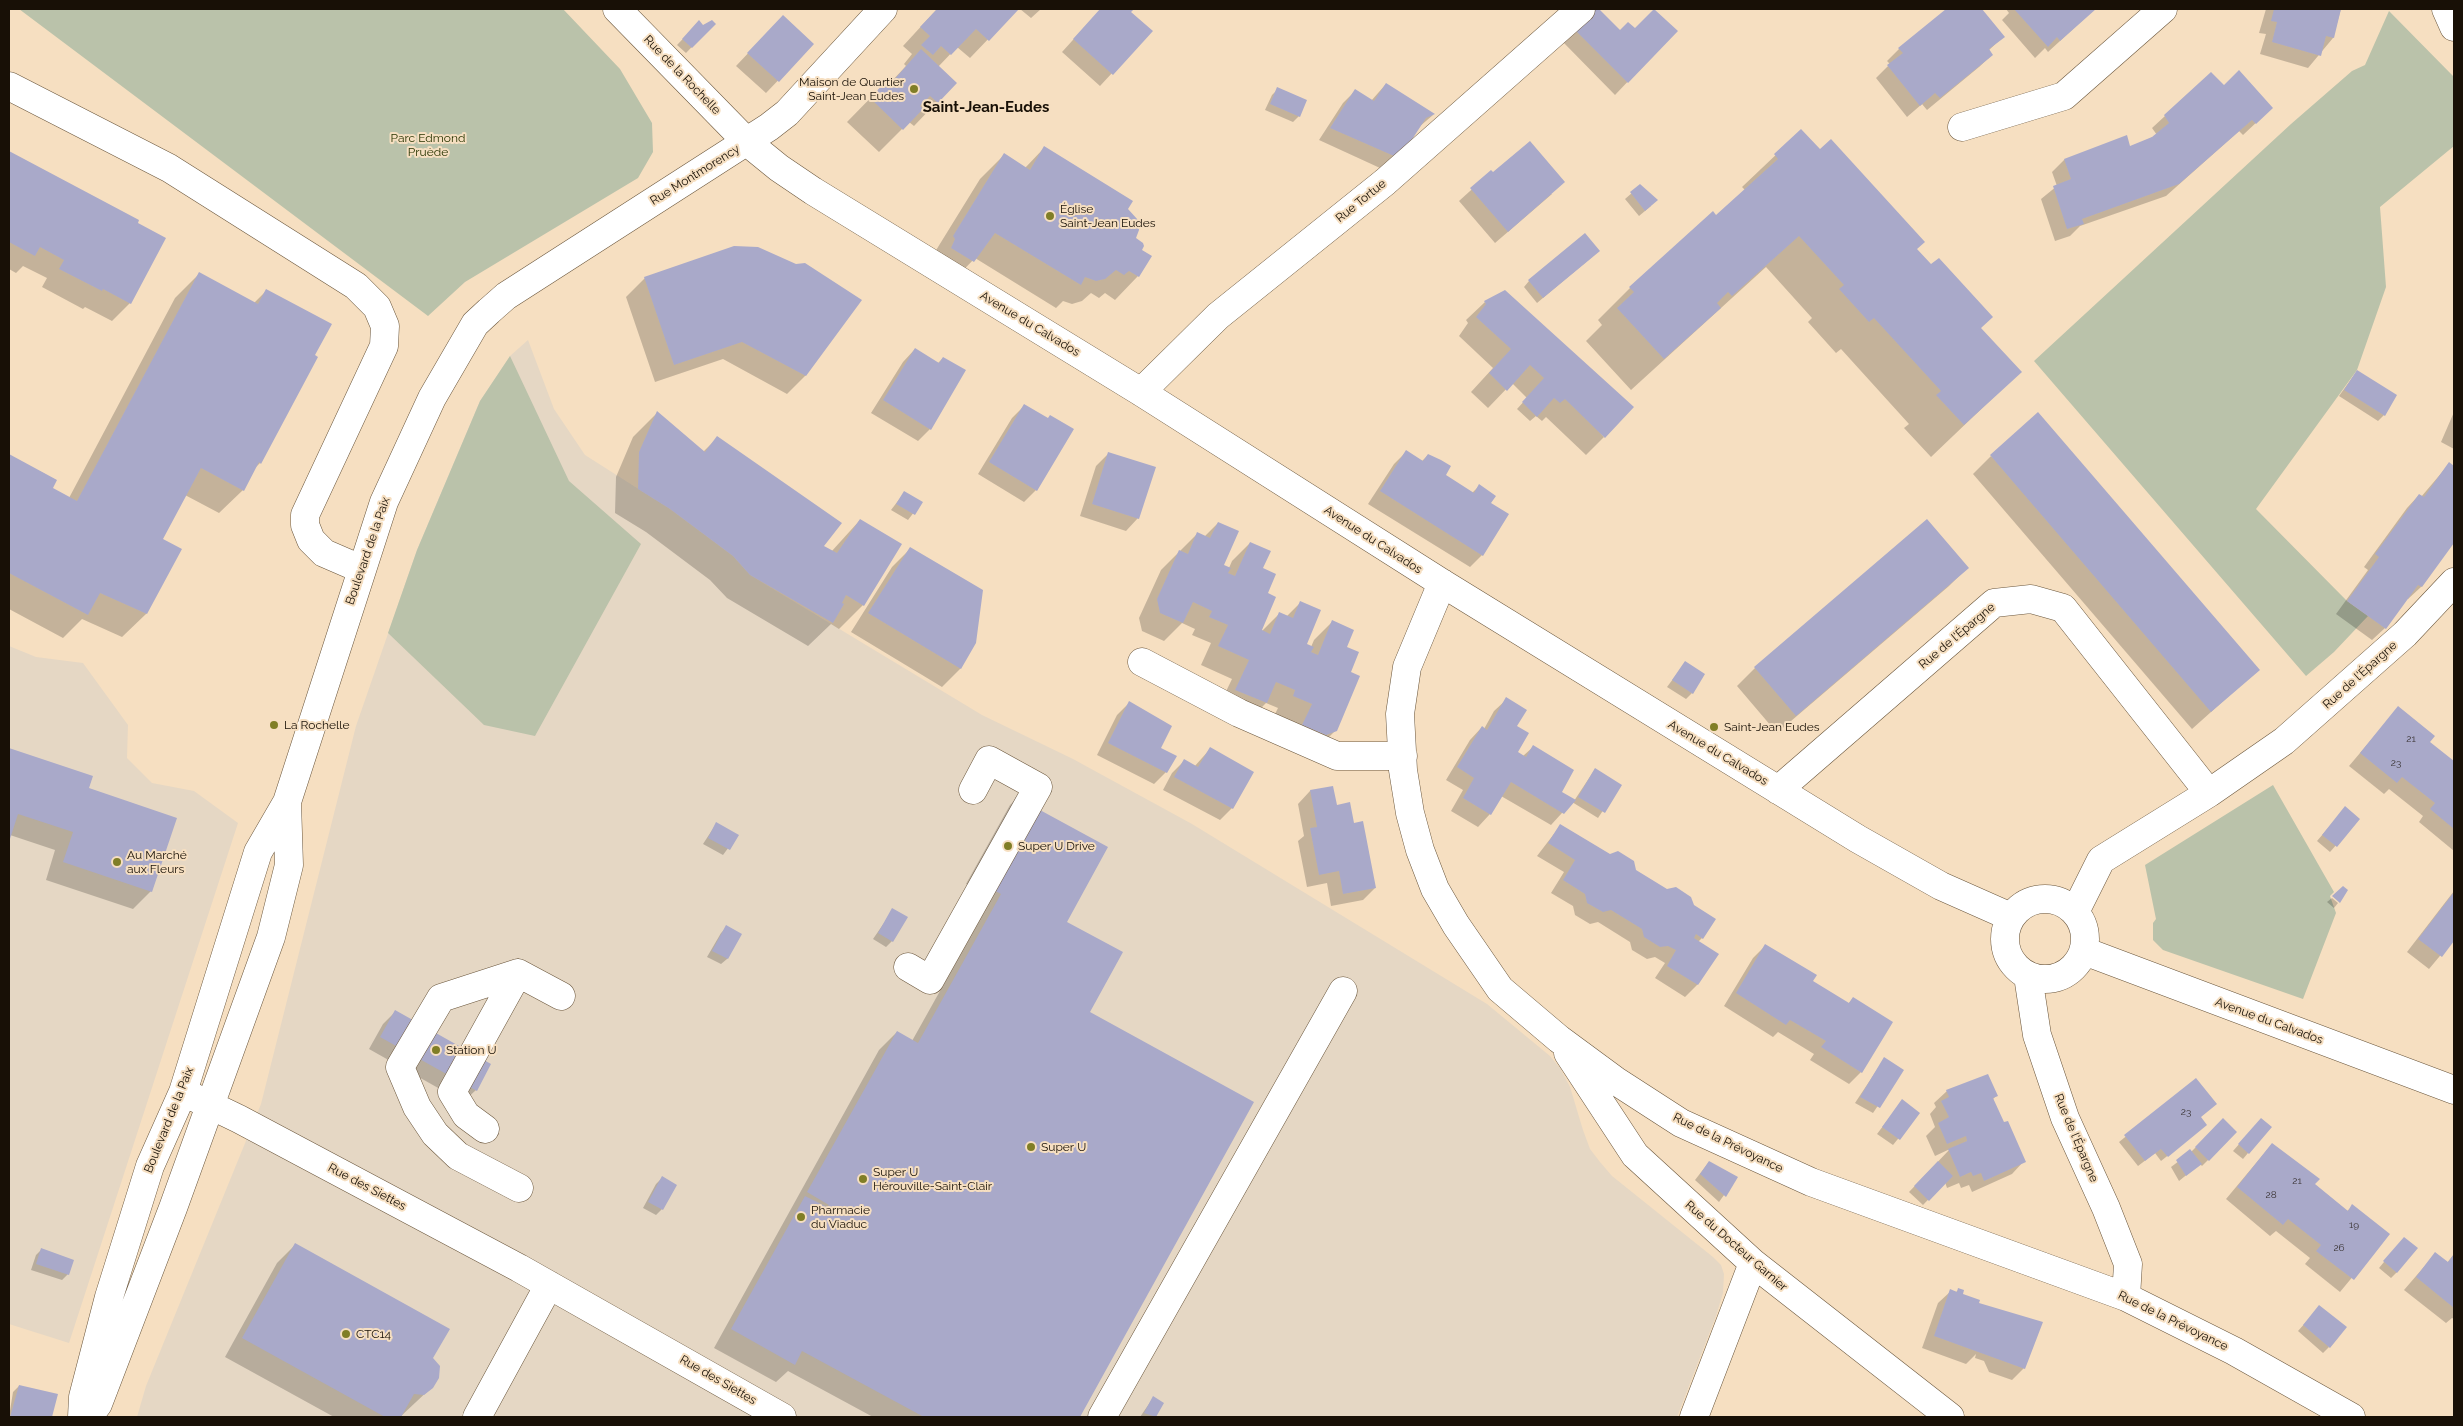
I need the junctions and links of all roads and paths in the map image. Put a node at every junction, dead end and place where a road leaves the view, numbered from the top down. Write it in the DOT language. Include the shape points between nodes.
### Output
graph roads {
  1 [pos="618,9"];
  2 [pos="883,9"];
  3 [pos="1581,9"];
  4 [pos="2163,9"];
  5 [pos="2446,9"];
  6 [pos="2454,28"];
  7 [pos="9,86"];
  8 [pos="1962,127"];
  9 [pos="747,142"];
  10 [pos="484,316"];
  11 [pos="1141,392"];
  12 [pos="361,569"];
  13 [pos="2454,582"];
  14 [pos="1442,584"];
  15 [pos="1142,662"];
  16 [pos="1403,756"];
  17 [pos="973,790"];
  18 [pos="1778,790"];
  19 [pos="2209,793"];
  20 [pos="287,802"];
  21 [pos="2075,912"];
  22 [pos="2011,918"];
  23 [pos="2084,951"];
  24 [pos="908,967"];
  25 [pos="518,973"];
  26 [pos="2028,976"];
  27 [pos="1343,991"];
  28 [pos="561,996"];
  29 [pos="1559,1039"];
  30 [pos="2454,1090"];
  31 [pos="183,1092"];
  32 [pos="210,1105"];
  33 [pos="485,1129"];
  34 [pos="519,1188"];
  35 [pos="1753,1263"];
  36 [pos="549,1285"];
  37 [pos="2126,1297"];
  38 [pos="82,1417"];
  39 [pos="89,1417"];
  40 [pos="477,1417"];
  41 [pos="782,1417"];
  42 [pos="1102,1417"];
  43 [pos="1694,1417"];
  44 [pos="1950,1417"];
  45 [pos="2351,1417"];
  1 -- 9 [label="street, Rue de la Rochelle"];
  2 -- 9 [label="street, Rue Montmorency" via="787,113"];
  3 -- 11 [label="street, Rue Tortue" via="1386,182 1218,316"];
  4 -- 8 [label="street" via="2064,96"];
  5 -- 6 [label="street"];
  7 -- 12 [label="street" via="169,168 356,286 377,307 385,326 384,346 305,515 311,540 324,553"];
  9 -- 10 [label="street, Rue Montmorency" via="506,296"];
  9 -- 11 [label="street, Avenue du Calvados" via="813,191"];
  10 -- 12 [label="street, Boulevard de la Paix" via="475,324 416,430 384,502"];
  11 -- 14 [label="street, Avenue du Calvados"];
  12 -- 20 [label="street, Boulevard de la Paix"];
  13 -- 19 [label="street, Rue de l'Épargne" via="2405,634 2284,741"];
  14 -- 16 [label="street, Rue de la Prévoyance" via="1407,667 1400,714"];
  14 -- 18 [label="street, Avenue du Calvados"];
  15 -- 16 [label="street" via="1239,713 1337,756"];
  16 -- 29 [label="street, Rue de la Prévoyance" via="1410,812 1435,890 1500,988"];
  17 -- 24 [label="street" via="989,760 1038,787 930,980"];
  18 -- 19 [label="street, Rue de l'Épargne" via="1994,603 2031,599 2063,608"];
  18 -- 22 [label="street, Avenue du Calvados" via="1941,886"];
  19 -- 21 [label="street, Rue de l'Épargne" via="2101,860"];
  20 -- 31 [label="street, Boulevard de la Paix" via="258,852"];
  20 -- 32 [label="street, Boulevard de la Paix" via="289,865 271,937"];
  21 -- 22 [label="street" via="2063,903 2045,899 2025,904"];
  21 -- 23 [label="street" via="2086,933"];
  22 -- 26 [label="street" via="2005,934 2006,950 2014,965"];
  23 -- 26 [label="street" via="2074,969 2057,978 2043,980"];
  23 -- 30 [label="street, Avenue du Calvados"];
  25 -- 28 [label="street"];
  25 -- 33 [label="street" via="452,1092 466,1115"];
  25 -- 34 [label="street" via="441,998 400,1067 417,1107 435,1134 458,1156"];
  26 -- 37 [label="street, Rue de l'Épargne" via="2037,1035 2065,1118 2128,1264"];
  27 -- 42 [label="street"];
  29 -- 35 [label="street, Rue du Docteur Garnier" via="1635,1156"];
  29 -- 37 [label="street, Rue de la Prévoyance" via="1616,1081 1682,1123 1811,1182"];
  31 -- 32 [label="street, Rue des Siettes"];
  31 -- 38 [label="street, Boulevard de la Paix" via="150,1166 112,1288 83,1397"];
  32 -- 36 [label="street, Rue des Siettes"];
  32 -- 39 [label="street, Boulevard de la Paix" via="112,1369"];
  35 -- 43 [label="street"];
  35 -- 44 [label="street, Rue du Docteur Garnier"];
  36 -- 40 [label="street"];
  36 -- 41 [label="street, Rue des Siettes"];
  37 -- 45 [label="street, Rue de la Prévoyance" via="2234,1351"];
}
